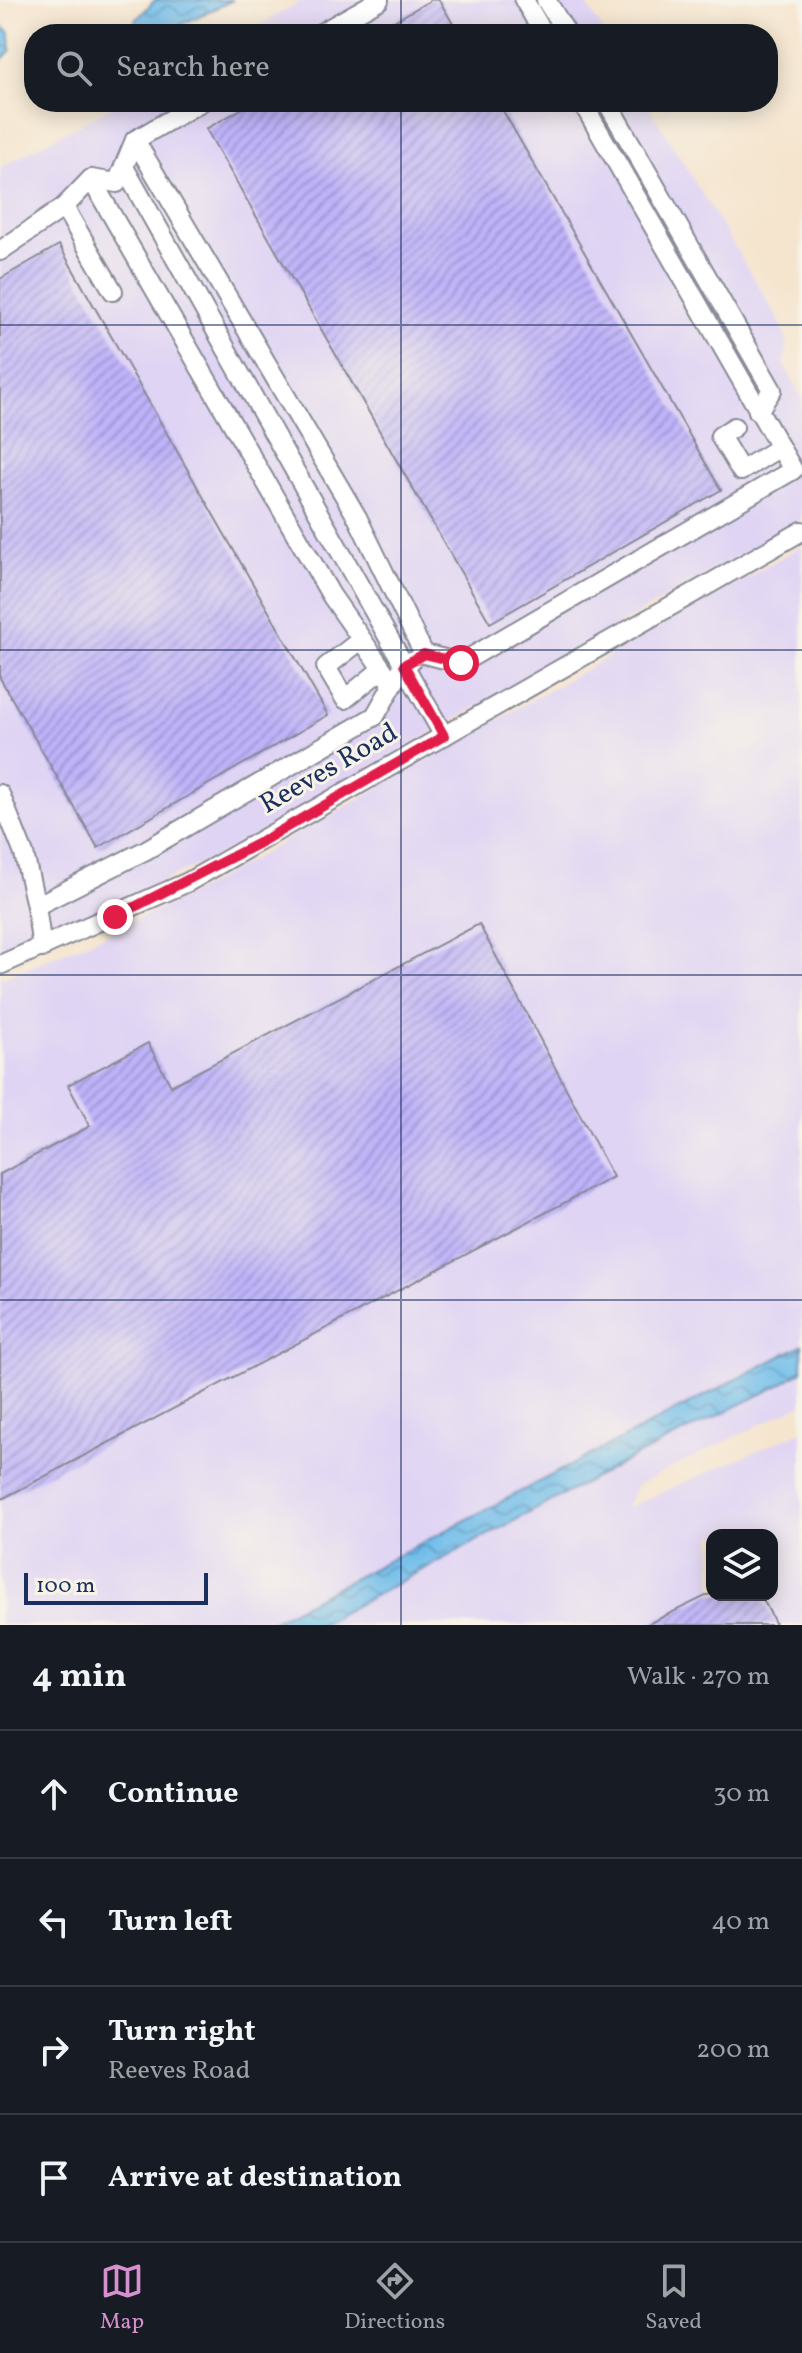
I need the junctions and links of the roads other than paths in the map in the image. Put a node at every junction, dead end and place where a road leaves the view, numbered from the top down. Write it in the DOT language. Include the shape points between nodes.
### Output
graph roads {
  1 [pos="379,0"];
  2 [pos="524,0"];
  3 [pos="546,0"];
  4 [pos="337,24"];
  5 [pos="538,24"];
  6 [pos="561,24"];
  7 [pos="184,112"];
  8 [pos="588,112"];
  9 [pos="613,112"];
  10 [pos="135,140"];
  11 [pos="125,169"];
  12 [pos="91,179"];
  13 [pos="64,207"];
  14 [pos="0,251"];
  15 [pos="113,291"];
  16 [pos="758,411"];
  17 [pos="734,427"];
  18 [pos="780,447"];
  19 [pos="798,477"];
  20 [pos="802,531"];
  21 [pos="361,640"];
  22 [pos="424,654"];
  23 [pos="404,665"];
  24 [pos="387,676"];
  25 [pos="444,736"];
  26 [pos="0,794"];
  27 [pos="36,906"];
  28 [pos="42,948"];
  29 [pos="0,965"];
  1 -- 4 [label="street"];
  2 -- 5 [label="street"];
  3 -- 6 [label="street"];
  7 -- 10 [label="street"];
  8 -- 16 [label="street"];
  9 -- 16 [label="street" via="772,390"];
  10 -- 11 [label="street"];
  10 -- 22 [label="street" via="357,517"];
  11 -- 12 [label="street" via="117,183"];
  11 -- 23 [label="street"];
  12 -- 13 [label="street"];
  12 -- 21 [label="street"];
  13 -- 14 [label="street"];
  13 -- 15 [label="street"];
  16 -- 18 [label="street"];
  17 -- 18 [label="street" via="720,436 741,471"];
  18 -- 19 [label="street"];
  19 -- 22 [label="street" via="461,663"];
  20 -- 25 [label="street, Reeves Road"];
  21 -- 24 [label="street"];
  21 -- 24 [label="street" via="326,667 345,699"];
  22 -- 23 [label="street"];
  23 -- 24 [label="street"];
  23 -- 25 [label="street"];
  24 -- 27 [label="street" via="375,716 146,850"];
  25 -- 28 [label="street, Reeves Road" via="188,882"];
  26 -- 27 [label="street" via="24,854"];
  27 -- 28 [label="street"];
  28 -- 29 [label="street, Reeves Road"];
}
